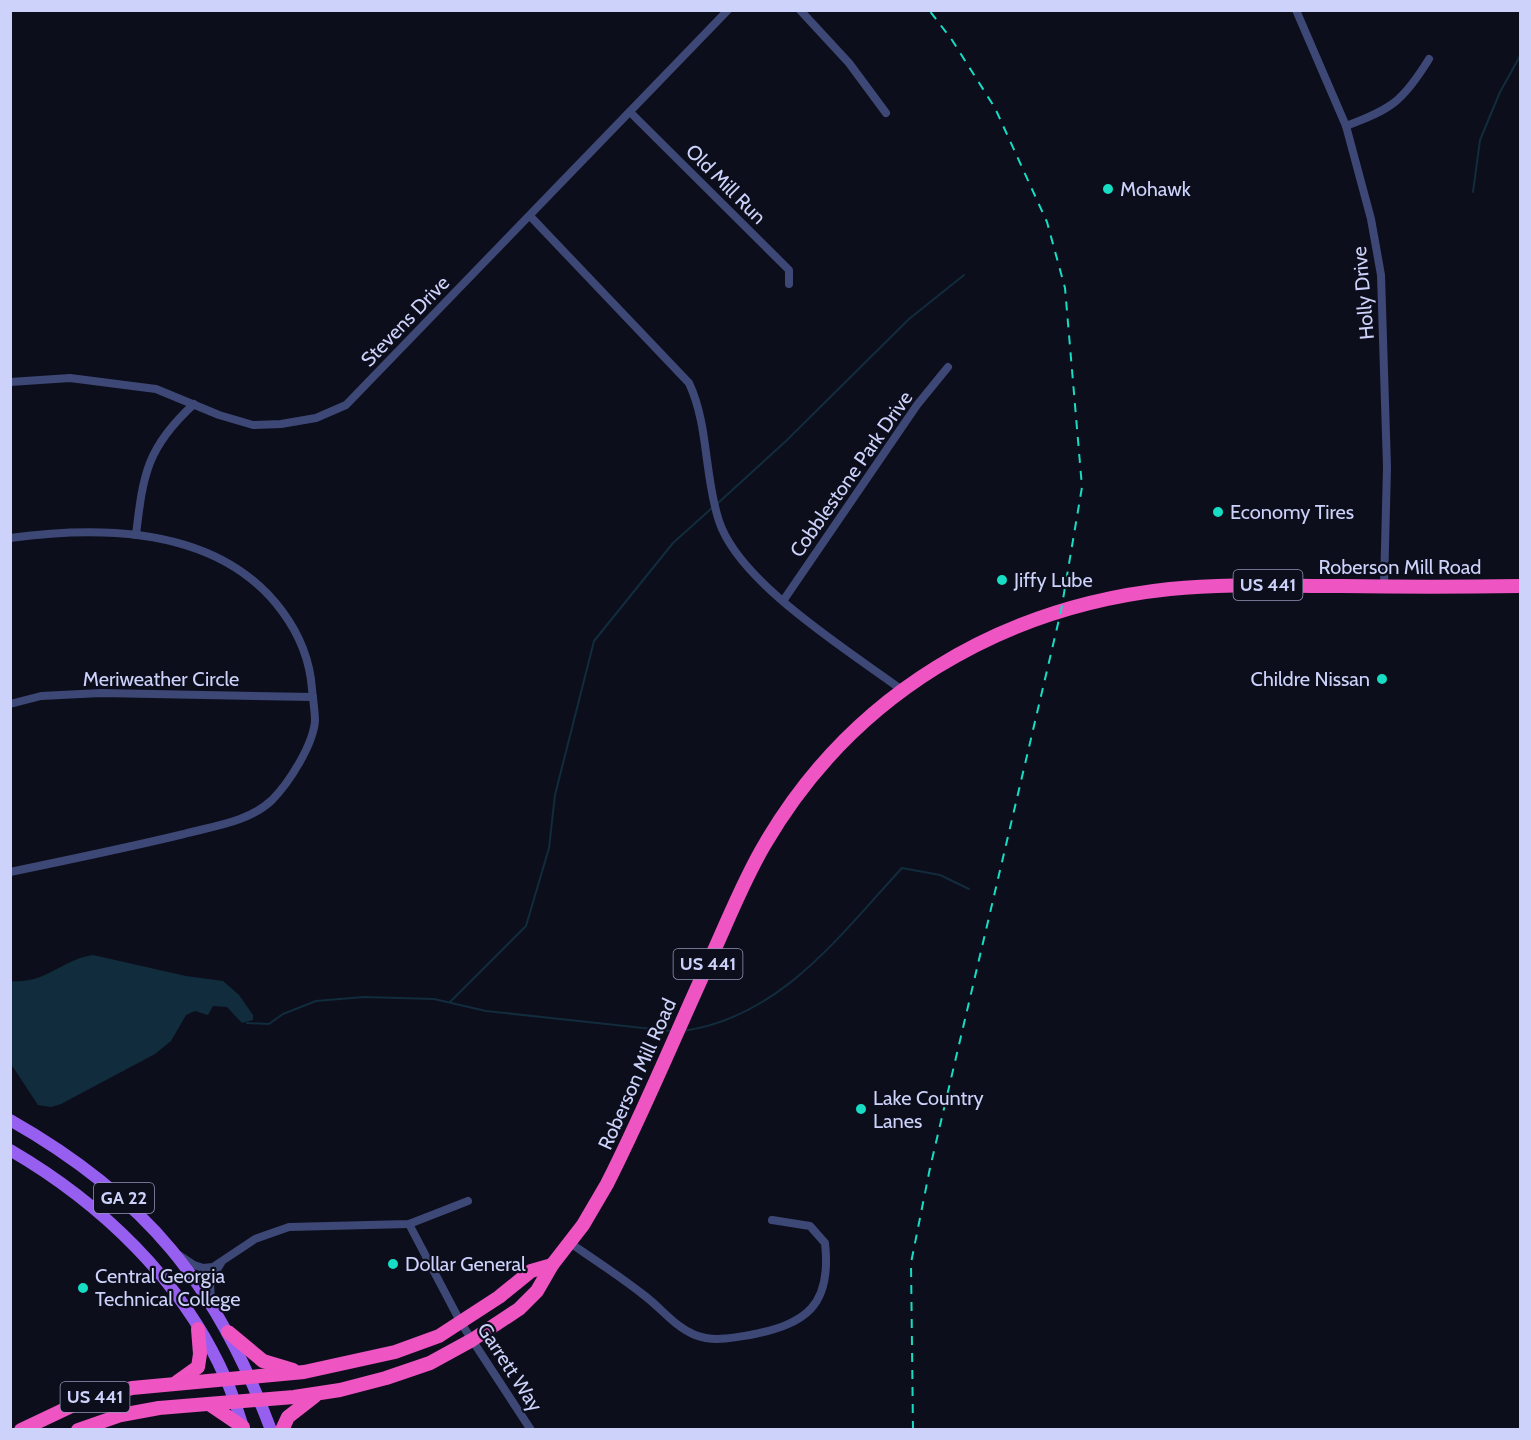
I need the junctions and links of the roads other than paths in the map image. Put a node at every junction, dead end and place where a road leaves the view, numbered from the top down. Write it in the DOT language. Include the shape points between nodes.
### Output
graph roads {
  1 [pos="728,10"];
  2 [pos="800,10"];
  3 [pos="1296,10"];
  4 [pos="1429,59"];
  5 [pos="630,112"];
  6 [pos="886,113"];
  7 [pos="1346,126"];
  8 [pos="530,216"];
  9 [pos="789,284"];
  10 [pos="948,367"];
  11 [pos="10,382"];
  12 [pos="194,404"];
  13 [pos="136,535"];
  14 [pos="10,537"];
  15 [pos="1521,586"];
  16 [pos="1384,587"];
  17 [pos="783,601"];
  18 [pos="902,690"];
  19 [pos="313,697"];
  20 [pos="10,704"];
  21 [pos="10,872"];
  22 [pos="10,1120"];
  23 [pos="10,1150"];
  24 [pos="468,1201"];
  25 [pos="771,1220"];
  26 [pos="409,1224"];
  27 [pos="570,1243"];
  28 [pos="178,1255"];
  29 [pos="221,1263"];
  30 [pos="552,1265"];
  31 [pos="211,1304"];
  32 [pos="461,1323"];
  33 [pos="198,1329"];
  34 [pos="228,1332"];
  35 [pos="472,1340"];
  36 [pos="304,1372"];
  37 [pos="251,1377"];
  38 [pos="227,1380"];
  39 [pos="174,1383"];
  40 [pos="317,1394"];
  41 [pos="260,1399"];
  42 [pos="234,1402"];
  43 [pos="209,1404"];
  44 [pos="243,1428"];
  45 [pos="21,1430"];
  46 [pos="78,1430"];
  47 [pos="271,1430"];
  48 [pos="282,1430"];
  49 [pos="531,1430"];
  1 -- 5 [label="street, Stevens Drive"];
  2 -- 6 [label="street" via="849,63"];
  3 -- 7 [label="street, Holly Drive"];
  4 -- 7 [label="street" via="1405,96 1382,113"];
  5 -- 8 [label="street, Stevens Drive"];
  5 -- 9 [label="street, Old Mill Run" via="789,270"];
  7 -- 16 [label="street, Holly Drive" via="1371,219 1381,275 1387,467"];
  8 -- 12 [label="street, Stevens Drive" via="346,405 316,418 253,425"];
  8 -- 17 [label="street" via="689,383 698,402 719,522 738,560"];
  10 -- 17 [label="street, Cobblestone Park Drive" via="917,405"];
  11 -- 12 [label="street, Stevens Drive" via="70,378 146,387"];
  12 -- 13 [label="street" via="177,419 153,452 145,476"];
  13 -- 14 [label="street" via="56,531"];
  13 -- 19 [label="street" via="202,550 231,564 271,596 293,626 311,664"];
  15 -- 16 [label="highway, Roberson Mill Road / US 441"];
  16 -- 18 [label="highway, Roberson Mill Road / US 441" via="1192,587 1107,600 993,636 949,657"];
  17 -- 18 [label="street"];
  18 -- 27 [label="highway, Roberson Mill Road / US 441" via="833,752 771,833 741,889 607,1184"];
  19 -- 20 [label="street, Meriweather Circle" via="101,693 40,696"];
  19 -- 21 [label="street" via="315,722 302,760 272,800 249,816"];
  22 -- 28 [label="main road, GA 22" via="105,1182"];
  23 -- 33 [label="main road, GA 22" via="56,1178 113,1224 153,1266"];
  24 -- 26 [label="street"];
  25 -- 27 [label="street" via="810,1226 825,1243 825,1275 820,1292 815,1304 794,1324 728,1338 707,1338 682,1329 645,1295"];
  26 -- 29 [label="street" via="289,1227 255,1239"];
  26 -- 32 [label="street, Garrett Way"];
  27 -- 30 [label="highway, Roberson Mill Road / US 441"];
  28 -- 29 [label="street" via="203,1268"];
  28 -- 31 [label="main road, GA 22"];
  29 -- 31 [label="street" via="210,1281"];
  30 -- 32 [label="highway, Roberson Mill Road / US 441" via="531,1271"];
  30 -- 35 [label="highway, Roberson Mill Road / US 441" via="537,1291 519,1309"];
  31 -- 34 [label="main road, GA 22"];
  32 -- 35 [label="street, Garrett Way"];
  32 -- 36 [label="highway, Roberson Mill Road / US 441" via="439,1336 395,1352"];
  33 -- 38 [label="main road, GA 22"];
  33 -- 39 [label="highway" via="198,1367"];
  34 -- 36 [label="highway" via="263,1361"];
  34 -- 37 [label="main road, GA 22"];
  35 -- 40 [label="highway, Roberson Mill Road / US 441" via="408,1371"];
  35 -- 49 [label="street, Garrett Way"];
  36 -- 37 [label="highway, Roberson Mill Road / US 441"];
  37 -- 38 [label="highway, Roberson Mill Road / US 441"];
  37 -- 41 [label="main road, GA 22"];
  38 -- 39 [label="highway, US 441"];
  38 -- 42 [label="main road, GA 22"];
  39 -- 45 [label="highway, US 441" via="97,1396 58,1410"];
  40 -- 41 [label="highway, Roberson Mill Road / US 441"];
  40 -- 48 [label="highway" via="288,1417"];
  41 -- 42 [label="highway, Roberson Mill Road / US 441"];
  41 -- 47 [label="main road, GA 22"];
  42 -- 43 [label="highway, US 441"];
  42 -- 44 [label="main road, GA 22"];
  43 -- 44 [label="highway"];
  43 -- 46 [label="highway, US 441" via="140,1411"];
}
